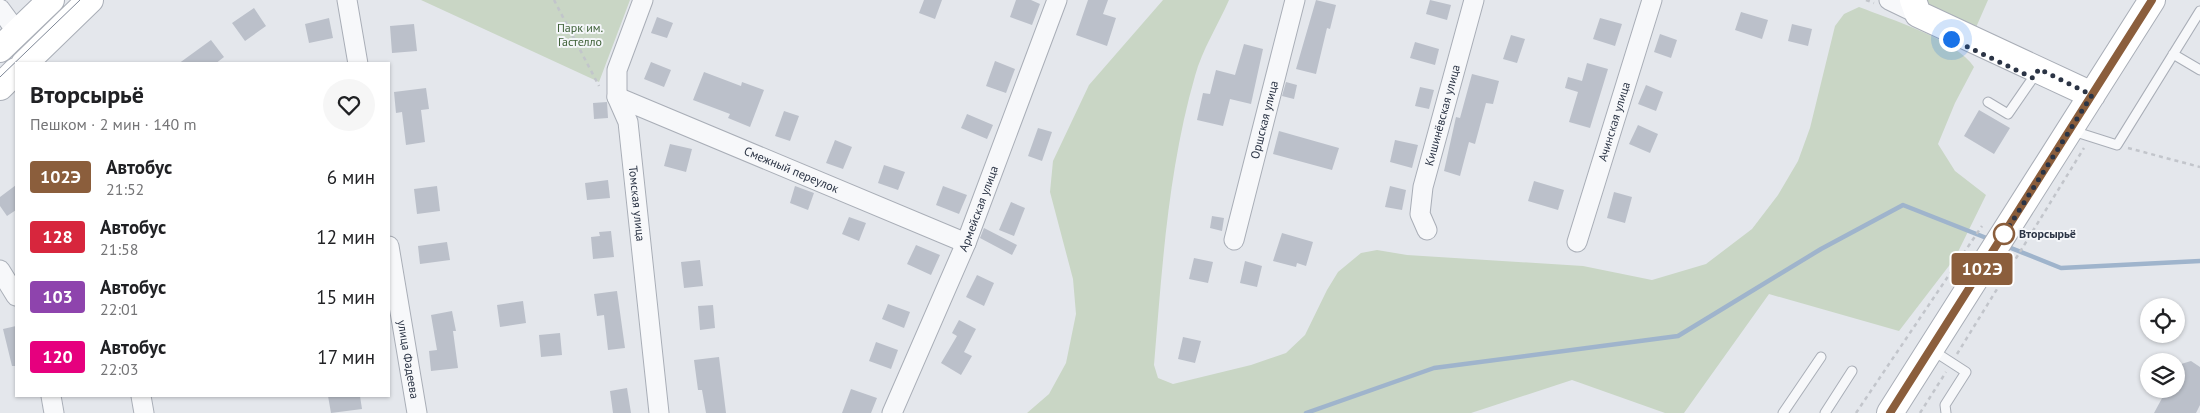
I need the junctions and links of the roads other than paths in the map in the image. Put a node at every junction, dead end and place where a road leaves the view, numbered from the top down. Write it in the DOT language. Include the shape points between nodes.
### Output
graph roads {
  1 [pos="51,0"];
  2 [pos="90,0"];
  3 [pos="348,0"];
  4 [pos="643,0"];
  5 [pos="1057,0"];
  6 [pos="1296,0"];
  7 [pos="1474,0"];
  8 [pos="1652,0"];
  9 [pos="2152,0"];
  10 [pos="1883,2"];
  11 [pos="1915,7"];
  12 [pos="0,9"];
  13 [pos="2200,11"];
  14 [pos="9,41"];
  15 [pos="2173,54"];
  16 [pos="26,62"];
  17 [pos="358,62"];
  18 [pos="2039,69"];
  19 [pos="2200,70"];
  20 [pos="2092,95"];
  21 [pos="617,97"];
  22 [pos="1988,102"];
  23 [pos="2081,133"];
  24 [pos="1427,230"];
  25 [pos="1234,240"];
  26 [pos="1577,242"];
  27 [pos="966,243"];
  28 [pos="390,252"];
  29 [pos="0,270"];
  30 [pos="15,294"];
  31 [pos="1942,356"];
  32 [pos="1821,357"];
  33 [pos="1852,371"];
  34 [pos="51,397"];
  35 [pos="141,397"];
  36 [pos="1891,412"];
  37 [pos="54,413"];
  38 [pos="144,413"];
  39 [pos="417,413"];
  40 [pos="659,413"];
  41 [pos="892,413"];
  42 [pos="1783,413"];
  43 [pos="1825,413"];
  44 [pos="1946,413"];
  1 -- 14 [label="main road"];
  2 -- 16 [label="main road"];
  3 -- 17 [label="street"];
  4 -- 21 [label="street, Томская улица" via="617,70"];
  5 -- 27 [label="street, Армейская улица"];
  6 -- 25 [label="street, Оршская улица"];
  7 -- 24 [label="street, Кишинёвская улица" via="1423,187 1420,214"];
  8 -- 26 [label="street, Ачинская улица"];
  9 -- 20 [label="main road"];
  10 -- 11 [label="street"];
  11 -- 18 [label="main road"];
  12 -- 14 [label="street"];
  13 -- 15 [label="lane"];
  15 -- 19 [label="lane"];
  15 -- 23 [label="lane" via="2116,145"];
  18 -- 20 [label="main road"];
  18 -- 22 [label="lane" via="2008,114"];
  20 -- 23 [label="main road"];
  21 -- 27 [label="street, Смежный переулок"];
  21 -- 40 [label="street, Томская улица" via="628,122"];
  23 -- 31 [label="main road"];
  27 -- 41 [label="street, Армейская улица"];
  28 -- 39 [label="street, улица Фадеева"];
  29 -- 30 [label="street"];
  31 -- 36 [label="main road"];
  31 -- 44 [label="lane" via="1966,372 1945,405"];
  32 -- 42 [label="lane"];
  33 -- 43 [label="lane"];
  34 -- 37 [label="street"];
  35 -- 38 [label="street"];
}
